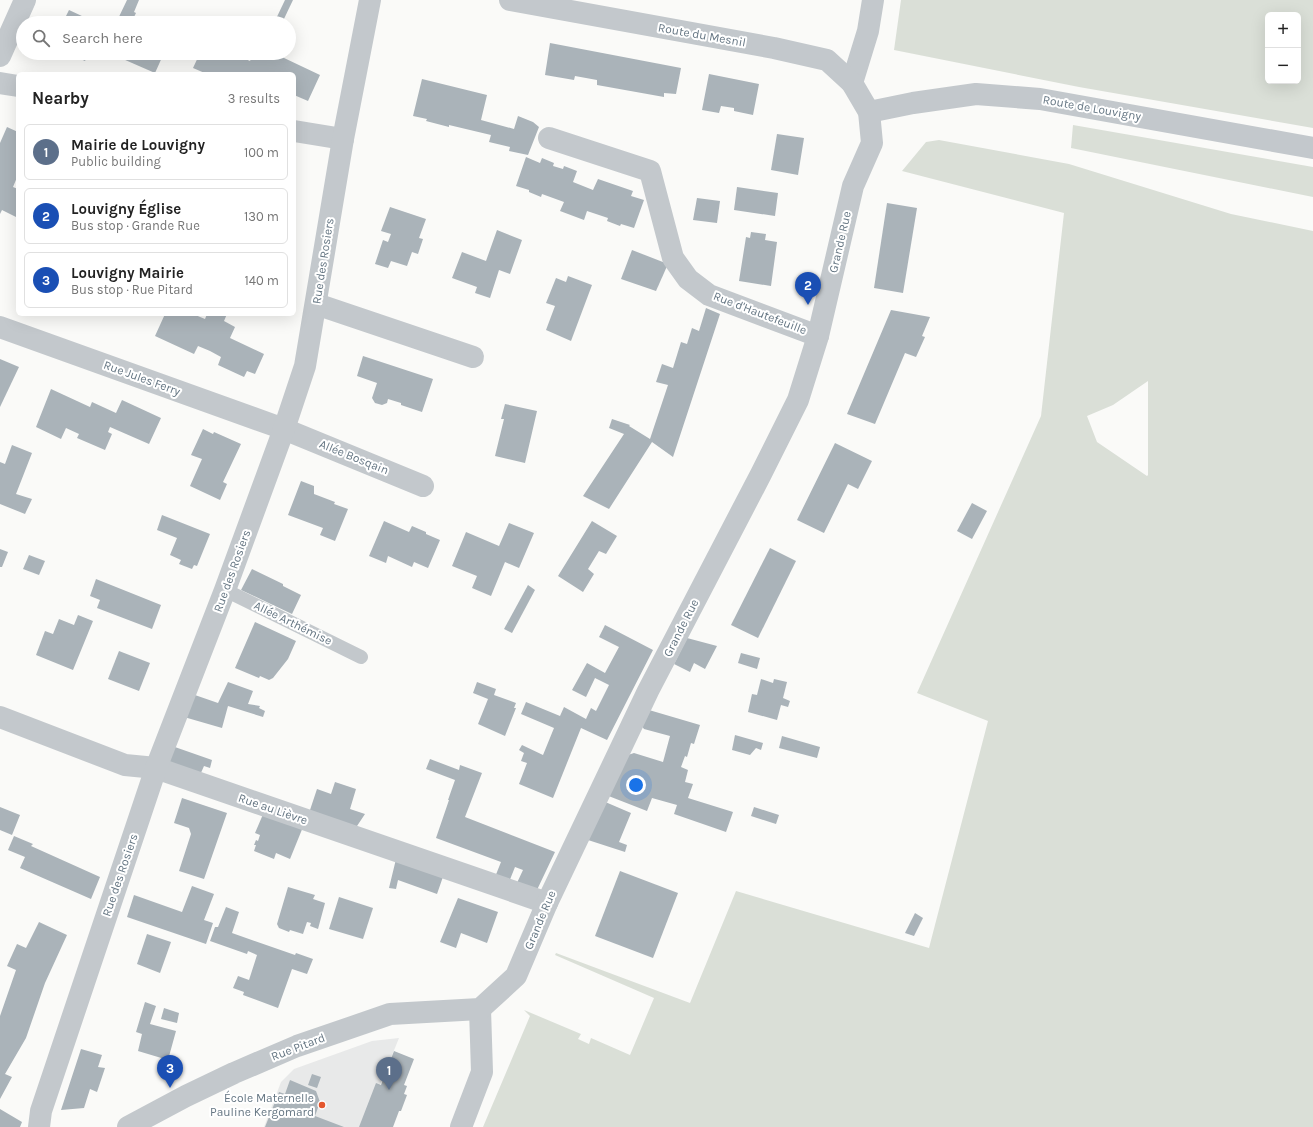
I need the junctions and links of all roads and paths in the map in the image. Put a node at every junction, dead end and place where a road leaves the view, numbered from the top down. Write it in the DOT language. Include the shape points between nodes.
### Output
graph roads {
  1 [pos="25,0"];
  2 [pos="370,0"];
  3 [pos="510,0"];
  4 [pos="873,0"];
  5 [pos="18,16"];
  6 [pos="16,20"];
  7 [pos="0,56"];
  8 [pos="0,83"];
  9 [pos="852,83"];
  10 [pos="16,86"];
  11 [pos="869,112"];
  12 [pos="296,131"];
  13 [pos="548,138"];
  14 [pos="343,139"];
  15 [pos="1313,148"];
  16 [pos="316,304"];
  17 [pos="0,327"];
  18 [pos="818,336"];
  19 [pos="473,357"];
  20 [pos="284,429"];
  21 [pos="423,486"];
  22 [pos="225,590"];
  23 [pos="361,657"];
  24 [pos="0,717"];
  25 [pos="156,768"];
  26 [pos="547,903"];
  27 [pos="480,1009"];
  28 [pos="39,1127"];
  29 [pos="128,1127"];
  30 [pos="461,1127"];
  1 -- 5 [label="street"];
  2 -- 14 [label="street, Rue des Rosiers"];
  3 -- 9 [label="street, Route du Mesnil" via="827,60"];
  4 -- 9 [label="street" via="868,31"];
  6 -- 7 [label="street"];
  8 -- 10 [label="street"];
  9 -- 11 [label="street, Route du Mesnil"];
  11 -- 15 [label="street, Route de Louvigny" via="913,102 976,94 1040,99"];
  11 -- 18 [label="street, Grande Rue" via="872,144 853,186"];
  12 -- 14 [label="street"];
  13 -- 18 [label="street, Rue d'Hautefeuille" via="650,171 673,258 688,279 709,295"];
  14 -- 16 [label="street, Rue des Rosiers"];
  16 -- 19 [label="street"];
  16 -- 20 [label="street, Rue des Rosiers" via="305,366"];
  17 -- 20 [label="street, Rue Jules Ferry"];
  18 -- 26 [label="street, Grande Rue" via="798,400 648,691"];
  20 -- 21 [label="street, Allée Bosqain"];
  20 -- 22 [label="street, Rue des Rosiers"];
  22 -- 23 [label="lane, Allée Arthémise"];
  22 -- 25 [label="street, Rue des Rosiers"];
  24 -- 25 [label="street, Rue au Lièvre" via="125,765"];
  25 -- 26 [label="street, Rue au Lièvre"];
  25 -- 28 [label="street, Rue des Rosiers" via="41,1111"];
  26 -- 27 [label="street, Grande Rue" via="516,976"];
  27 -- 29 [label="street, Rue Pitard" via="390,1014 276,1055 186,1096"];
  27 -- 30 [label="street" via="482,1072"];
}
